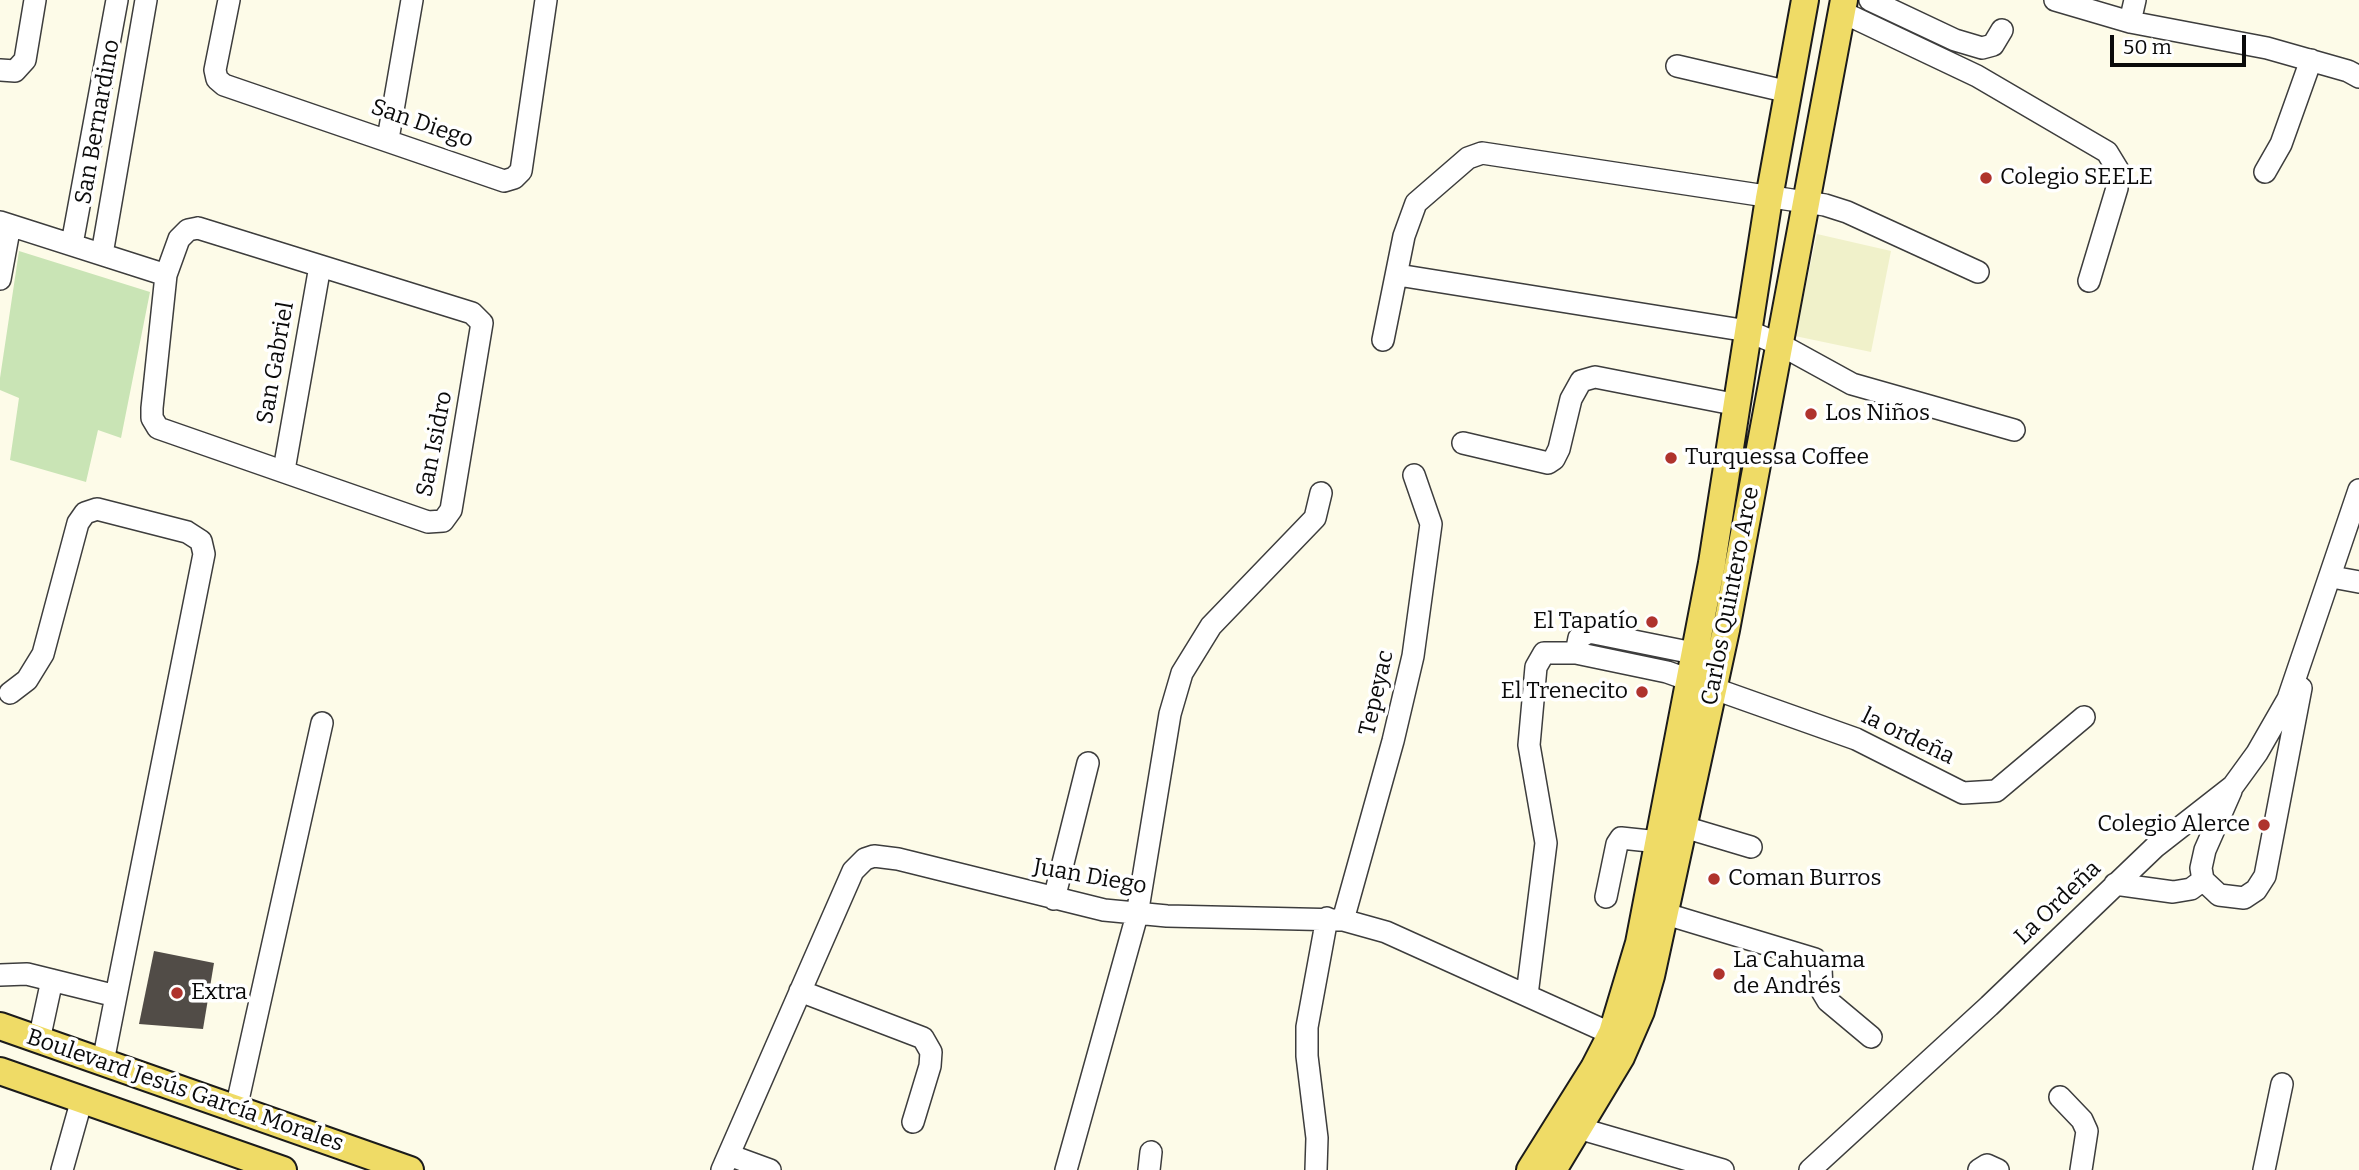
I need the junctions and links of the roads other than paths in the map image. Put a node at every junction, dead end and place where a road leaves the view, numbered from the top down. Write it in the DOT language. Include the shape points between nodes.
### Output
graph roads {
  1 [pos="35,0"];
  2 [pos="117,0"];
  3 [pos="146,0"];
  4 [pos="229,0"];
  5 [pos="411,0"];
  6 [pos="546,0"];
  7 [pos="1805,0"];
  8 [pos="2055,0"];
  9 [pos="2135,0"];
  10 [pos="1874,1"];
  11 [pos="1843,6"];
  12 [pos="2130,22"];
  13 [pos="2002,30"];
  14 [pos="2311,60"];
  15 [pos="1677,66"];
  16 [pos="0,70"];
  17 [pos="2359,78"];
  18 [pos="1789,92"];
  19 [pos="388,139"];
  20 [pos="89,150"];
  21 [pos="119,156"];
  22 [pos="2265,172"];
  23 [pos="1769,198"];
  24 [pos="1804,202"];
  25 [pos="5,223"];
  26 [pos="72,244"];
  27 [pos="102,254"];
  28 [pos="320,265"];
  29 [pos="1978,272"];
  30 [pos="166,275"];
  31 [pos="1398,275"];
  32 [pos="0,279"];
  33 [pos="2089,281"];
  34 [pos="1748,331"];
  35 [pos="1383,341"];
  36 [pos="1781,345"];
  37 [pos="1738,405"];
  38 [pos="2014,430"];
  39 [pos="1463,443"];
  40 [pos="284,470"];
  41 [pos="1414,475"];
  42 [pos="2359,490"];
  43 [pos="1321,493"];
  44 [pos="2332,577"];
  45 [pos="2359,582"];
  46 [pos="2311,640"];
  47 [pos="1576,653"];
  48 [pos="1707,655"];
  49 [pos="1701,685"];
  50 [pos="10,693"];
  51 [pos="2084,718"];
  52 [pos="322,723"];
  53 [pos="1088,763"];
  54 [pos="2233,786"];
  55 [pos="1684,827"];
  56 [pos="1658,842"];
  57 [pos="1751,847"];
  58 [pos="2203,880"];
  59 [pos="2115,884"];
  60 [pos="1606,897"];
  61 [pos="1054,899"];
  62 [pos="1666,914"];
  63 [pos="1137,915"];
  64 [pos="1335,919"];
  65 [pos="0,975"];
  66 [pos="52,980"];
  67 [pos="800,991"];
  68 [pos="1527,995"];
  69 [pos="117,996"];
  70 [pos="0,1026"];
  71 [pos="1620,1037"];
  72 [pos="1871,1037"];
  73 [pos="39,1040"];
  74 [pos="103,1062"];
  75 [pos="0,1071"];
  76 [pos="145,1077"];
  77 [pos="2282,1084"];
  78 [pos="2060,1097"];
  79 [pos="82,1099"];
  80 [pos="236,1109"];
  81 [pos="913,1122"];
  82 [pos="1578,1128"];
  83 [pos="230,1161"];
  84 [pos="726,1163"];
  85 [pos="62,1170"];
  86 [pos="283,1170"];
  87 [pos="410,1170"];
  88 [pos="769,1170"];
  89 [pos="1066,1170"];
  90 [pos="1316,1170"];
  91 [pos="1530,1170"];
  92 [pos="1553,1170"];
  93 [pos="1723,1170"];
  94 [pos="1810,1170"];
  95 [pos="1979,1170"];
  96 [pos="1998,1170"];
  97 [pos="2081,1170"];
  98 [pos="2264,1170"];
  1 -- 16 [label="street" via="25,60 15,71"];
  2 -- 20 [label="street, San Bernardino"];
  3 -- 21 [label="street, San Bernardino"];
  4 -- 19 [label="street, San Diego" via="217,79"];
  5 -- 19 [label="street"];
  6 -- 19 [label="street, San Diego" via="521,171 514,178 504,181"];
  7 -- 18 [label="main road, Carlos Quintero Arce"];
  8 -- 12 [label="street"];
  9 -- 12 [label="street"];
  10 -- 13 [label="street" via="1982,48 1993,45"];
  11 -- 24 [label="main road, Carlos Quintero Arce"];
  11 -- 33 [label="street" via="1977,76 2107,152 2118,170 2117,188"];
  12 -- 14 [label="street"];
  14 -- 17 [label="street"];
  14 -- 22 [label="street" via="2281,144"];
  15 -- 18 [label="street"];
  18 -- 23 [label="main road, Carlos Quintero Arce"];
  20 -- 21 [label="street"];
  20 -- 26 [label="street, San Bernardino"];
  21 -- 27 [label="street, San Bernardino"];
  23 -- 24 [label="street"];
  23 -- 31 [label="street" via="1482,153 1468,158 1416,203 1404,236"];
  23 -- 34 [label="main road, Carlos Quintero Arce"];
  24 -- 29 [label="street" via="1847,212"];
  24 -- 36 [label="main road, Carlos Quintero Arce"];
  25 -- 26 [label="street"];
  25 -- 32 [label="street"];
  26 -- 27 [label="street"];
  27 -- 30 [label="street"];
  28 -- 30 [label="street, San Isidro" via="198,228 179,239"];
  28 -- 40 [label="street, San Gabriel"];
  28 -- 40 [label="street, San Isidro" via="472,313 482,323 482,337 451,510 443,520 428,522"];
  30 -- 40 [label="street, San Isidro" via="152,408 158,428"];
  31 -- 34 [label="street"];
  31 -- 35 [label="street"];
  34 -- 36 [label="street"];
  34 -- 37 [label="main road, Carlos Quintero Arce"];
  36 -- 38 [label="street" via="1852,384"];
  36 -- 48 [label="main road, Carlos Quintero Arce"];
  37 -- 39 [label="street" via="1595,377 1581,381 1571,399 1559,449 1548,463"];
  37 -- 48 [label="main road, Carlos Quintero Arce"];
  41 -- 64 [label="street, Tepeyac" via="1431,524 1413,656 1394,741"];
  42 -- 44 [label="street, La Ordeña"];
  43 -- 63 [label="street" via="1315,518 1211,626 1182,673 1170,714"];
  44 -- 45 [label="street"];
  44 -- 46 [label="street, La Ordeña"];
  46 -- 54 [label="street, La Ordeña" via="2288,699"];
  46 -- 58 [label="street" via="2265,876 2244,898 2219,895"];
  47 -- 48 [label="street" via="1579,638 1589,632"];
  47 -- 49 [label="street, la ordeña" via="1620,660"];
  47 -- 68 [label="street, la ordeña" via="1544,653 1536,667 1529,745 1546,843"];
  48 -- 49 [label="main road, Carlos Quintero Arce"];
  49 -- 51 [label="street, la ordeña" via="1856,739 1963,793 1996,791"];
  49 -- 55 [label="main road, Carlos Quintero Arce"];
  49 -- 56 [label="main road, Carlos Quintero Arce"];
  50 -- 69 [label="street" via="27,680 43,653 78,523 85,513 97,509 187,532 201,541 204,554"];
  52 -- 80 [label="street"];
  53 -- 61 [label="street"];
  54 -- 58 [label="street" via="2205,849"];
  54 -- 59 [label="street, La Ordeña"];
  55 -- 57 [label="street"];
  55 -- 62 [label="main road, Carlos Quintero Arce"];
  56 -- 60 [label="street" via="1622,838"];
  56 -- 71 [label="main road, Carlos Quintero Arce"];
  58 -- 59 [label="street" via="2191,889 2173,892"];
  59 -- 94 [label="street, La Ordeña"];
  61 -- 63 [label="street, Juan Diego"];
  61 -- 67 [label="street, Juan Diego" via="898,859 865,859 853,871"];
  62 -- 71 [label="main road, Carlos Quintero Arce" via="1651,976"];
  62 -- 72 [label="street" via="1815,959 1828,1001"];
  63 -- 64 [label="street, Juan Diego"];
  63 -- 89 [label="street"];
  64 -- 68 [label="street, Juan Diego" via="1386,932"];
  64 -- 90 [label="street, Tepeyac" via="1307,1027"];
  65 -- 66 [label="street" via="27,974"];
  66 -- 69 [label="street"];
  66 -- 73 [label="street"];
  67 -- 81 [label="street" via="923,1038 930,1066"];
  67 -- 84 [label="street, Juan Diego"];
  68 -- 71 [label="street, Juan Diego"];
  69 -- 74 [label="street"];
  70 -- 73 [label="main road, Boulevard Jesús García Morales"];
  71 -- 82 [label="main road, Carlos Quintero Arce"];
  71 -- 91 [label="main road, Carlos Quintero Arce" via="1594,1068"];
  73 -- 74 [label="main road, Boulevard Jesús García Morales"];
  74 -- 76 [label="main road, Boulevard Jesús García Morales"];
  75 -- 79 [label="main road, Boulevard Jesús García Morales"];
  76 -- 79 [label="main road" via="140,1095 127,1105"];
  76 -- 80 [label="main road, Boulevard Jesús García Morales"];
  77 -- 98 [label="street"];
  78 -- 97 [label="street" via="2087,1131"];
  79 -- 83 [label="main road, Boulevard Jesús García Morales"];
  79 -- 85 [label="street"];
  80 -- 87 [label="main road, Boulevard Jesús García Morales"];
  82 -- 92 [label="main road, Carlos Quintero Arce"];
  82 -- 93 [label="street"];
  83 -- 86 [label="main road, Boulevard Jesús García Morales"];
  84 -- 88 [label="street"];
  95 -- 96 [label="street" via="1987,1165"];
}
